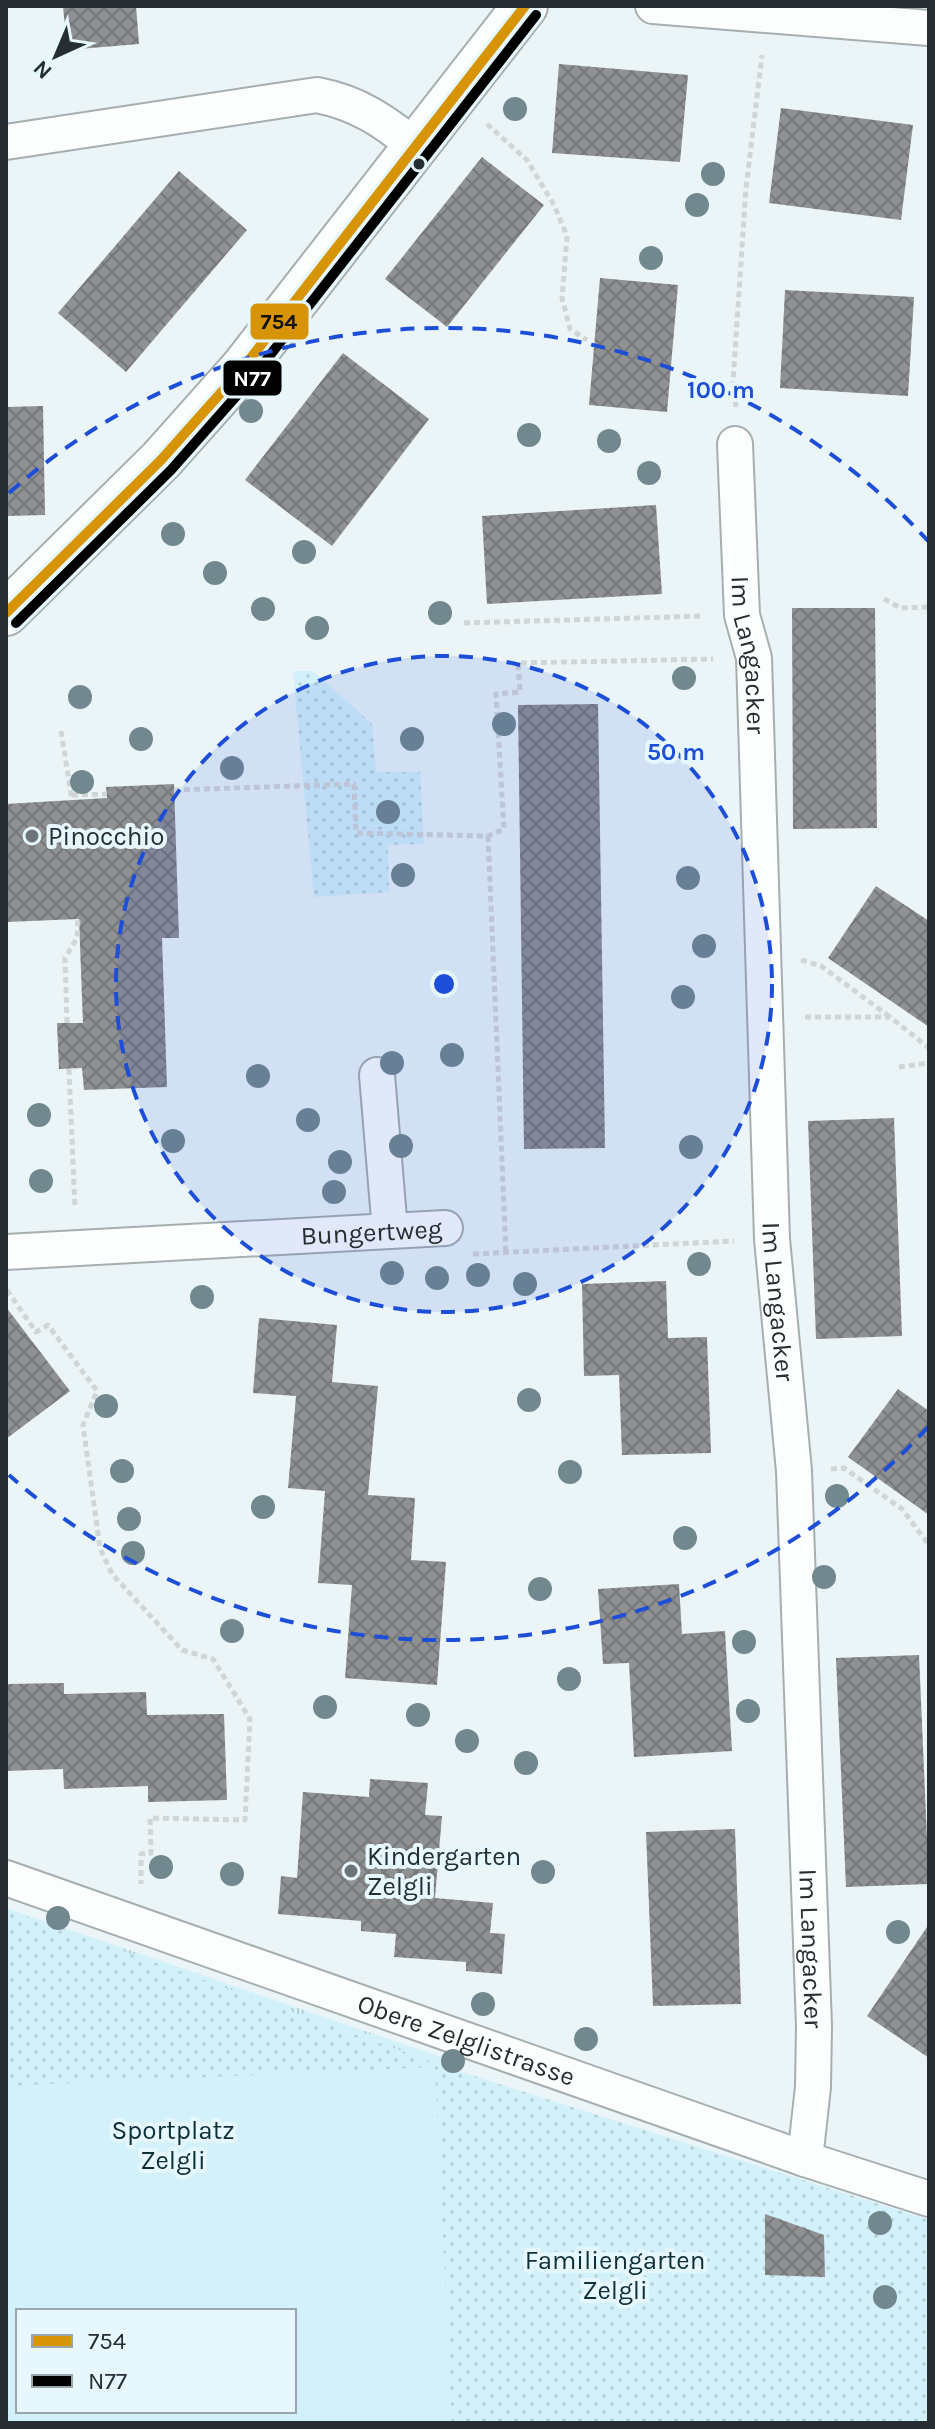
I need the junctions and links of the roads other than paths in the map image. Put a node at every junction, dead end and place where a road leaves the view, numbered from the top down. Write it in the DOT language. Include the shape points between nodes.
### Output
graph roads {
  1 [pos="525,6"];
  2 [pos="653,6"];
  3 [pos="929,28"];
  4 [pos="6,142"];
  5 [pos="416,147"];
  6 [pos="735,444"];
  7 [pos="6,613"];
  8 [pos="377,1075"];
  9 [pos="445,1228"];
  10 [pos="390,1231"];
  11 [pos="6,1252"];
  12 [pos="6,1878"];
  13 [pos="805,2159"];
  14 [pos="929,2199"];
  1 -- 5 [label="street"];
  2 -- 3 [label="street"];
  4 -- 5 [label="street" via="317,95 375,115"];
  5 -- 7 [label="street" via="212,403"];
  6 -- 13 [label="street, Im Langacker" via="742,615 754,658 772,1239 794,1471 814,2026"];
  8 -- 10 [label="street"];
  9 -- 10 [label="street, Bungertweg"];
  10 -- 11 [label="street, Bungertweg"];
  12 -- 13 [label="street, Obere Zelglistrasse"];
  13 -- 14 [label="street, Obere Zelglistrasse"];
}
